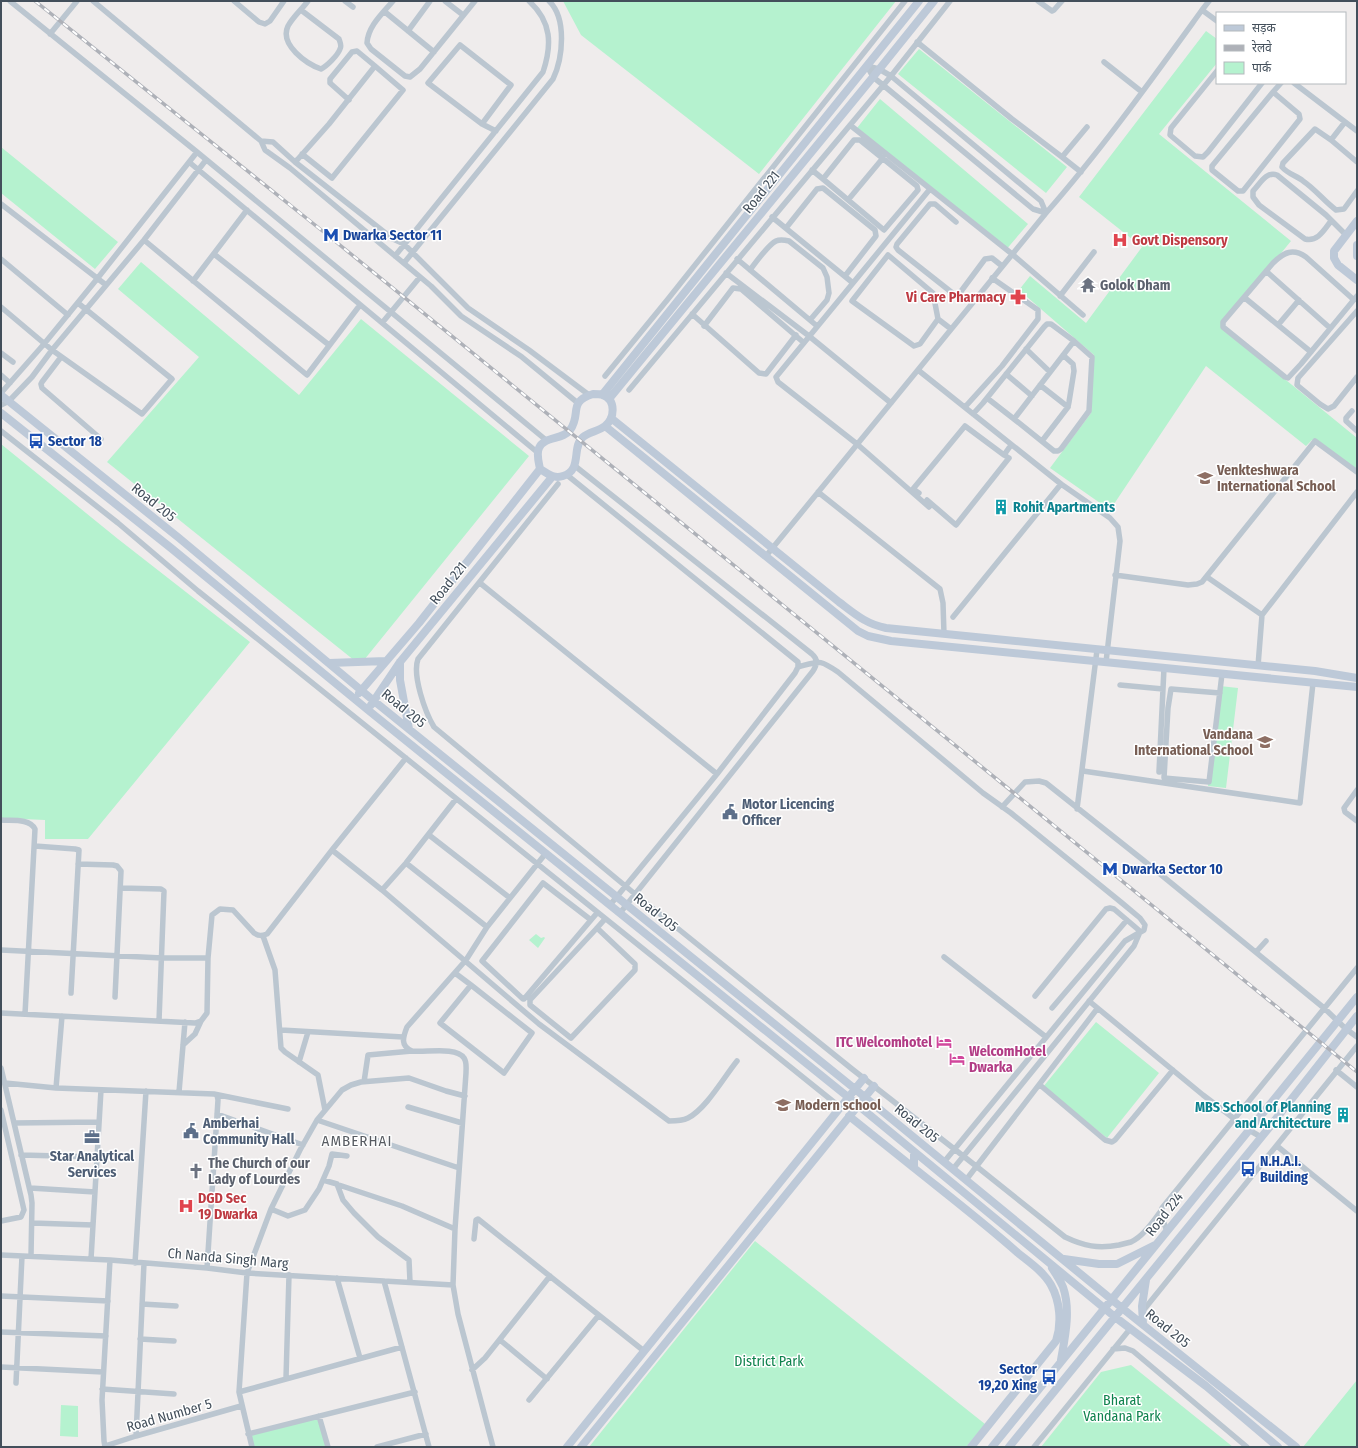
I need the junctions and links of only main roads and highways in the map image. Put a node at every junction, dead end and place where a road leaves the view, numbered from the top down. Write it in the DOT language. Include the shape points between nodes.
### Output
graph roads {
  1 [pos="919,1"];
  2 [pos="934,1"];
  3 [pos="1357,221"];
  4 [pos="1357,245"];
  5 [pos="1357,256"];
  6 [pos="1357,280"];
  7 [pos="1,394"];
  8 [pos="605,397"];
  9 [pos="1,413"];
  10 [pos="612,418"];
  11 [pos="605,426"];
  12 [pos="540,469"];
  13 [pos="552,477"];
  14 [pos="386,660"];
  15 [pos="400,662"];
  16 [pos="329,663"];
  17 [pos="1357,678"];
  18 [pos="1357,687"];
  19 [pos="361,690"];
  20 [pos="355,699"];
  21 [pos="374,701"];
  22 [pos="368,710"];
  23 [pos="409,729"];
  24 [pos="1357,997"];
  25 [pos="1357,1016"];
  26 [pos="864,1078"];
  27 [pos="874,1086"];
  28 [pos="855,1089"];
  29 [pos="848,1097"];
  30 [pos="864,1098"];
  31 [pos="857,1106"];
  32 [pos="849,1116"];
  33 [pos="914,1152"];
  34 [pos="914,1168"];
  35 [pos="1158,1243"];
  36 [pos="1063,1259"];
  37 [pos="1050,1263"];
  38 [pos="1147,1278"];
  39 [pos="1112,1300"];
  40 [pos="1104,1308"];
  41 [pos="1122,1308"];
  42 [pos="1115,1317"];
  43 [pos="1143,1324"];
  44 [pos="1061,1361"];
  45 [pos="567,1447"];
  46 [pos="580,1447"];
  47 [pos="971,1447"];
  48 [pos="992,1447"];
  49 [pos="1009,1447"];
  50 [pos="1278,1447"];
  51 [pos="1296,1447"];
  1 -- 8 [label="main road, Road 221"];
  2 -- 8 [label="main road, Road 221"];
  3 -- 6 [label="main road" via="1334,250 1334,258 1338,265"];
  4 -- 5 [label="main road"];
  7 -- 16 [label="main road, Road 205"];
  8 -- 10 [label="main road" via="613,408"];
  8 -- 12 [label="main road" via="593,394 581,399 569,431 546,440 539,447 537,452"];
  9 -- 20 [label="main road, Road 205"];
  10 -- 11 [label="main road"];
  10 -- 17 [label="main road" via="869,624 886,628"];
  11 -- 13 [label="main road" via="582,437 578,445 575,466 567,475"];
  11 -- 18 [label="main road" via="858,631 868,636 891,641"];
  12 -- 13 [label="main road"];
  12 -- 14 [label="main road, Road 221" via="419,623"];
  13 -- 15 [label="main road, Road 221"];
  14 -- 16 [label="main road"];
  14 -- 19 [label="main road, Road 221"];
  15 -- 21 [label="main road, Road 221"];
  15 -- 23 [label="main road" via="400,680"];
  16 -- 19 [label="main road, Road 205"];
  19 -- 20 [label="main road, Road 221"];
  19 -- 21 [label="main road, Road 205"];
  20 -- 22 [label="main road, Road 205"];
  21 -- 22 [label="main road, Road 221"];
  21 -- 23 [label="main road, Road 205"];
  22 -- 29 [label="main road, Road 205"];
  23 -- 28 [label="main road, Road 205"];
  24 -- 35 [label="main road, Road 224"];
  25 -- 38 [label="main road, Road 224"];
  26 -- 28 [label="main road"];
  27 -- 30 [label="main road"];
  28 -- 29 [label="main road"];
  28 -- 30 [label="main road, Road 205"];
  29 -- 31 [label="main road, Road 205"];
  29 -- 45 [label="main road"];
  30 -- 31 [label="main road"];
  30 -- 36 [label="main road, Road 205"];
  31 -- 32 [label="main road"];
  31 -- 33 [label="main road, Road 205"];
  32 -- 34 [label="main road"];
  32 -- 46 [label="main road"];
  33 -- 34 [label="main road"];
  33 -- 37 [label="main road, Road 205"];
  34 -- 47 [label="main road" via="1043,1274 1050,1284 1059,1310 1060,1324 1056,1341"];
  35 -- 36 [label="main road" via="1117,1264"];
  35 -- 39 [label="main road, Road 224"];
  36 -- 39 [label="main road, Road 205"];
  37 -- 40 [label="main road, Road 205"];
  37 -- 44 [label="main road" via="1063,1287 1067,1310"];
  38 -- 41 [label="main road, Road 224"];
  38 -- 43 [label="main road" via="1143,1292"];
  39 -- 40 [label="main road, Road 224"];
  39 -- 41 [label="main road, Road 205"];
  40 -- 42 [label="main road, Road 205"];
  40 -- 44 [label="main road, Road 224"];
  41 -- 42 [label="main road, Road 224"];
  41 -- 43 [label="main road, Road 205"];
  42 -- 49 [label="main road, Road 224"];
  42 -- 50 [label="main road, Road 205" via="1206,1386"];
  43 -- 51 [label="main road, Road 205"];
  44 -- 48 [label="main road, Road 224"];
}
